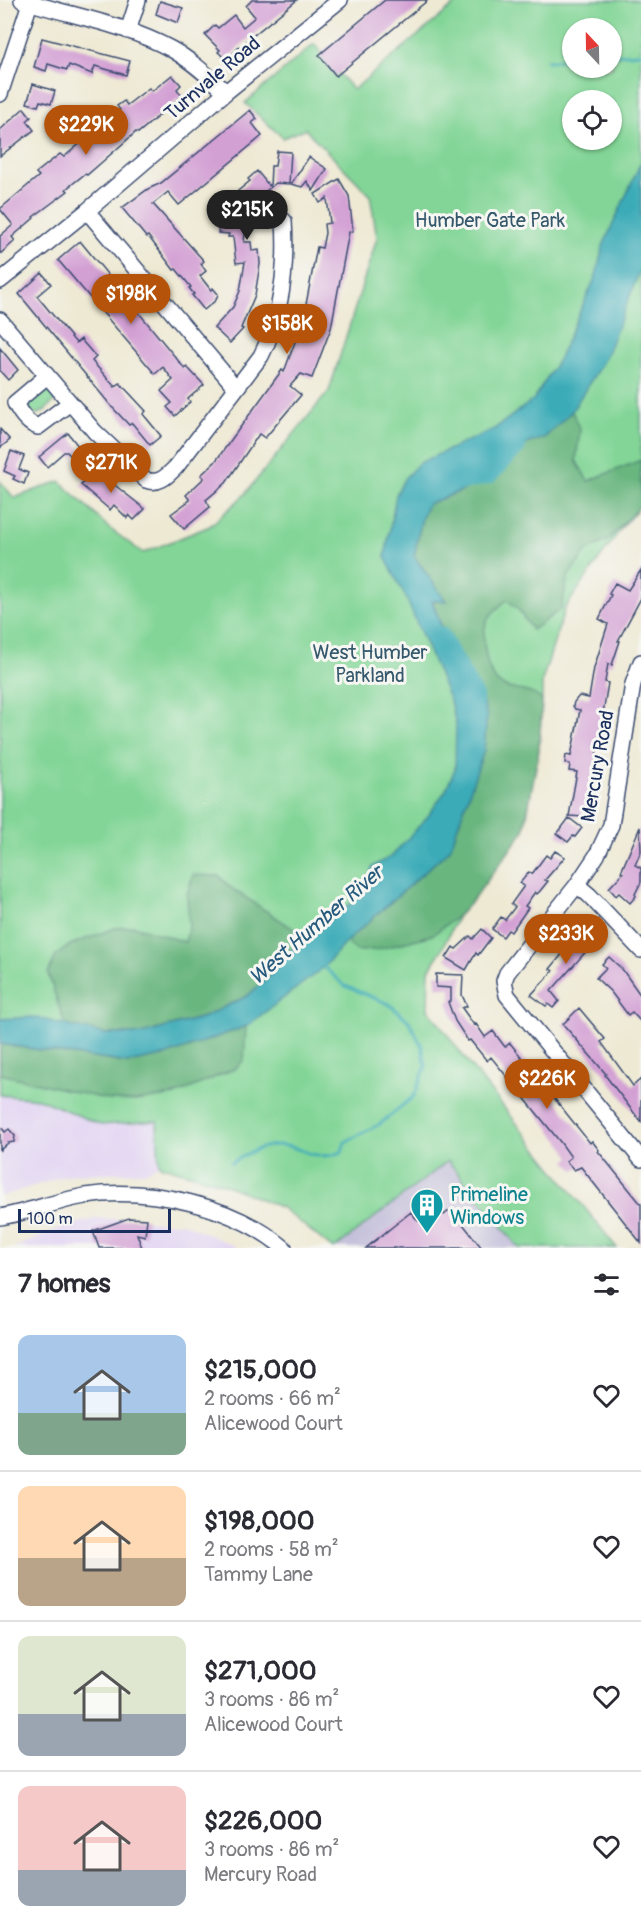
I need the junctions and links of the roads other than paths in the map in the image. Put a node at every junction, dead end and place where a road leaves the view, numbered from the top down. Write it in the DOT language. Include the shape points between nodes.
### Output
graph roads {
  1 [pos="138,0"];
  2 [pos="340,0"];
  3 [pos="26,1"];
  4 [pos="128,31"];
  5 [pos="226,92"];
  6 [pos="0,94"];
  7 [pos="87,211"];
  8 [pos="284,221"];
  9 [pos="0,281"];
  10 [pos="0,320"];
  11 [pos="47,376"];
  12 [pos="236,388"];
  13 [pos="70,403"];
  14 [pos="641,662"];
  15 [pos="577,885"];
  16 [pos="641,950"];
  17 [pos="641,1159"];
  18 [pos="17,1214"];
  19 [pos="0,1217"];
  20 [pos="0,1231"];
  21 [pos="284,1248"];
  1 -- 4 [label="street"];
  2 -- 5 [label="street, Turnvale Road"];
  3 -- 4 [label="street"];
  3 -- 6 [label="street"];
  4 -- 5 [label="street" via="189,60"];
  5 -- 7 [label="street, Turnvale Road"];
  7 -- 9 [label="street, Turnvale Road"];
  7 -- 12 [label="street"];
  8 -- 12 [label="street" via="286,253 272,336"];
  10 -- 11 [label="street"];
  11 -- 13 [label="street"];
  11 -- 13 [label="street" via="15,403 31,425 38,427"];
  12 -- 13 [label="street" via="171,472 152,482 108,445"];
  14 -- 15 [label="street, Mercury Road" via="633,684 611,825"];
  15 -- 16 [label="street"];
  15 -- 17 [label="street, Mercury Road" via="507,973 507,995"];
  18 -- 19 [label="street"];
  18 -- 20 [label="street"];
  18 -- 21 [label="street" via="67,1199 141,1193 206,1207 245,1222"];
}
